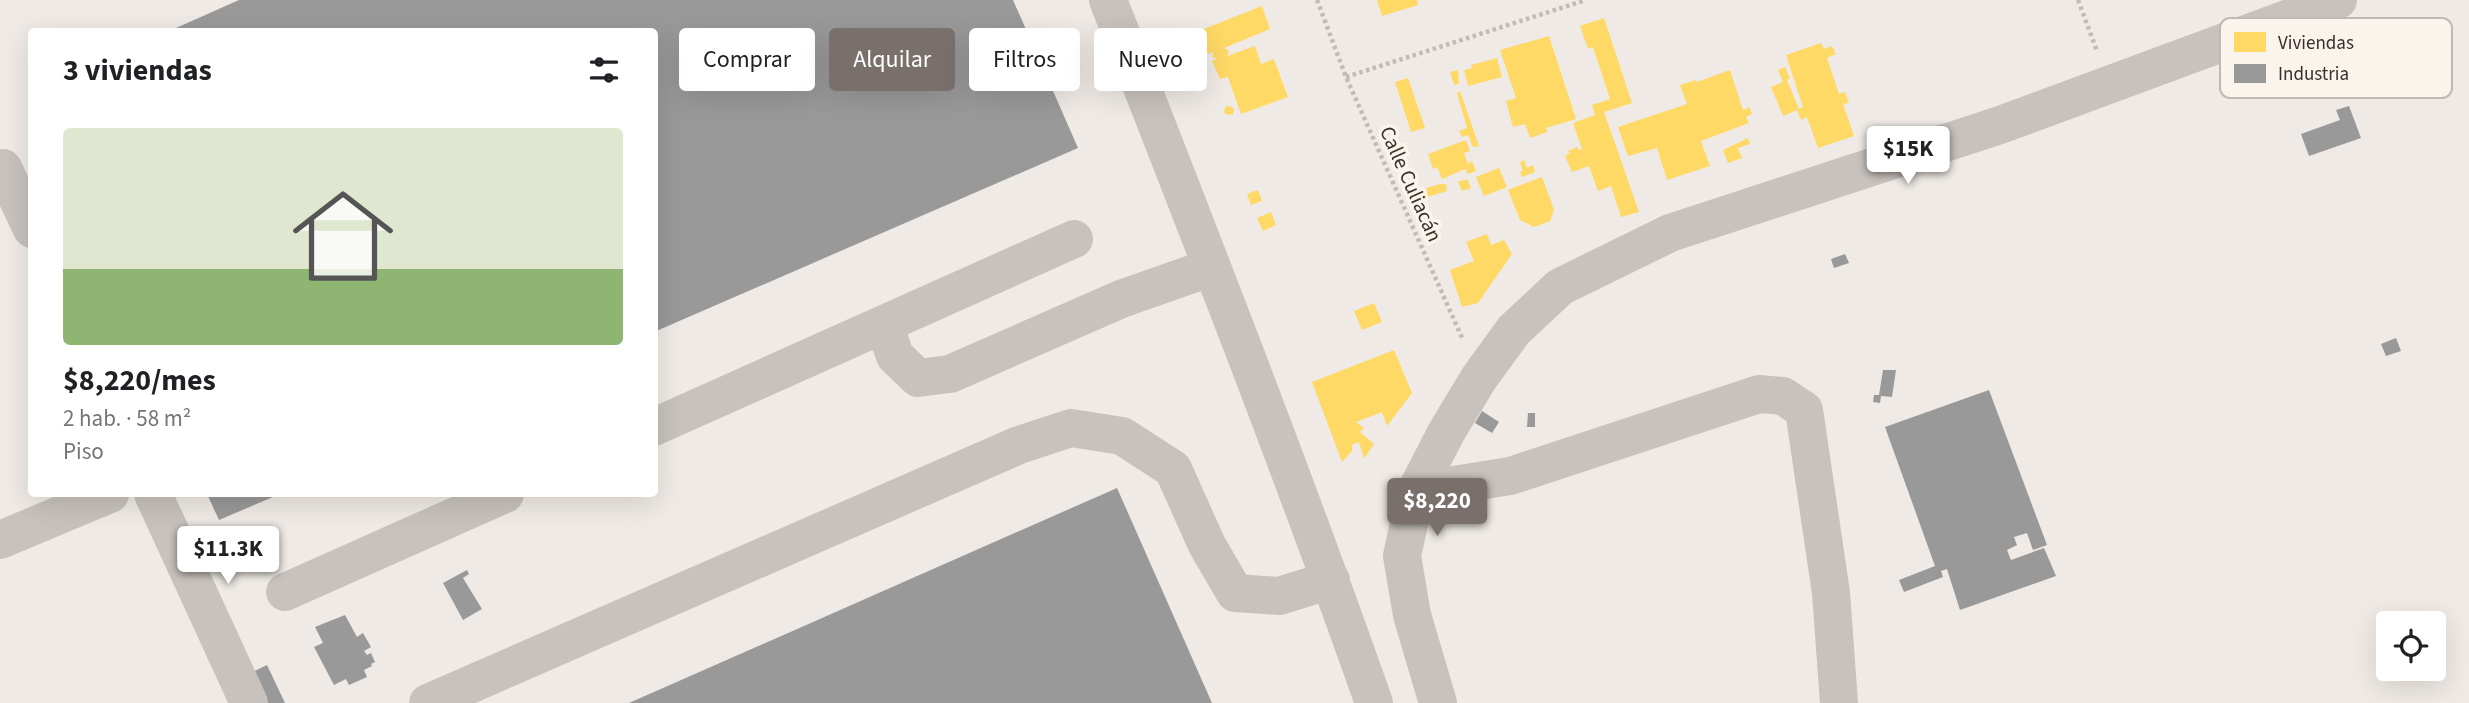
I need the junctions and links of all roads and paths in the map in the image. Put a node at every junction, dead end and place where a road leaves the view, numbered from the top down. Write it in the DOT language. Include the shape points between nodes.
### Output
graph roads {
  1 [pos="1108,0"];
  2 [pos="1317,0"];
  3 [pos="1586,0"];
  4 [pos="2078,0"];
  5 [pos="2338,0"];
  6 [pos="2290,18"];
  7 [pos="2220,44"];
  8 [pos="1346,77"];
  9 [pos="2110,85"];
  10 [pos="3,168"];
  11 [pos="28,221"];
  12 [pos="1074,239"];
  13 [pos="1212,267"];
  14 [pos="884,324"];
  15 [pos="1479,378"];
  16 [pos="658,424"];
  17 [pos="1416,491"];
  18 [pos="103,497"];
  19 [pos="154,497"];
  20 [pos="498,497"];
  21 [pos="0,540"];
  22 [pos="1331,580"];
  23 [pos="285,592"];
  24 [pos="249,703"];
  25 [pos="428,703"];
  26 [pos="1374,703"];
  27 [pos="1438,703"];
  28 [pos="1839,703"];
  1 -- 13 [label="street"];
  2 -- 8 [label="path, Calle Culiacán"];
  3 -- 8 [label="path"];
  4 -- 9 [label="path"];
  5 -- 6 [label="street"];
  7 -- 9 [label="street"];
  8 -- 15 [label="path, Calle Culiacán"];
  9 -- 15 [label="street" via="1670,233 1560,287 1514,330"];
  10 -- 11 [label="street"];
  12 -- 14 [label="street"];
  13 -- 14 [label="street" via="1121,299 950,374 918,378 895,356"];
  13 -- 22 [label="street"];
  14 -- 16 [label="street"];
  15 -- 17 [label="street"];
  17 -- 27 [label="street" via="1402,556 1412,615"];
  17 -- 28 [label="street" via="1510,476 1759,394 1783,396 1804,410 1831,593"];
  18 -- 21 [label="street"];
  19 -- 24 [label="street"];
  20 -- 23 [label="street"];
  22 -- 25 [label="street" via="1279,596 1235,593 1207,545 1173,469 1122,436 1071,428 1019,444"];
  22 -- 26 [label="street"];
}
